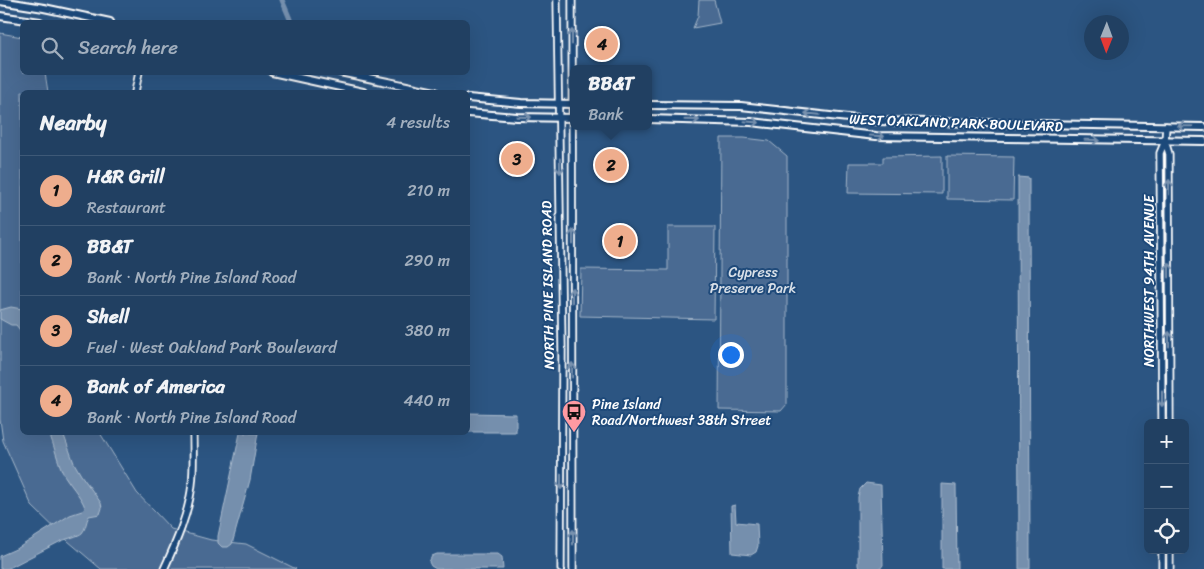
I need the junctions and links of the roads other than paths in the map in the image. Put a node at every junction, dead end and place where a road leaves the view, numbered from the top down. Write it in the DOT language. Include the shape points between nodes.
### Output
graph roads {
  1 [pos="557,0"];
  2 [pos="572,0"];
  3 [pos="0,1"];
  4 [pos="0,16"];
  5 [pos="27,20"];
  6 [pos="101,20"];
  7 [pos="573,65"];
  8 [pos="138,75"];
  9 [pos="286,75"];
  10 [pos="354,75"];
  11 [pos="135,90"];
  12 [pos="354,90"];
  13 [pos="426,90"];
  14 [pos="470,98"];
  15 [pos="559,104"];
  16 [pos="570,104"];
  17 [pos="652,105"];
  18 [pos="470,112"];
  19 [pos="559,118"];
  20 [pos="570,118"];
  21 [pos="652,120"];
  22 [pos="1166,126"];
  23 [pos="1204,126"];
  24 [pos="573,130"];
  25 [pos="1165,141"];
  26 [pos="1204,141"];
  27 [pos="1162,419"];
  28 [pos="1170,419"];
  29 [pos="193,435"];
  30 [pos="1162,554"];
  31 [pos="1170,554"];
  32 [pos="164,569"];
  33 [pos="561,569"];
  34 [pos="573,569"];
  35 [pos="1162,569"];
  36 [pos="1170,569"];
  1 -- 15 [label="main road, NORTH PINE ISLAND ROAD"];
  7 -- 2 [label="main road, NORTH PINE ISLAND ROAD, one-way"];
  3 -- 6 [label="main road"];
  4 -- 5 [label="main road"];
  8 -- 11 [label="main road"];
  9 -- 12 [label="main road"];
  10 -- 13 [label="main road"];
  14 -- 15 [label="main road"];
  15 -- 16 [label="main road"];
  15 -- 19 [label="main road, NORTH PINE ISLAND ROAD"];
  22 -- 17 [label="main road, WEST OAKLAND PARK BOULEVARD, one-way" via="875,121 741,106"];
  18 -- 19 [label="main road, one-way"];
  19 -- 20 [label="main road"];
  19 -- 33 [label="main road, NORTH PINE ISLAND ROAD, one-way"];
  21 -- 25 [label="main road, WEST OAKLAND PARK BOULEVARD, one-way" via="751,122 884,136"];
  23 -- 22 [label="main road, WEST OAKLAND PARK BOULEVARD, one-way"];
  22 -- 25 [label="main road, NORTHWEST 94TH AVENUE"];
  34 -- 24 [label="main road, NORTH PINE ISLAND ROAD, one-way"];
  25 -- 26 [label="main road, WEST OAKLAND PARK BOULEVARD"];
  25 -- 27 [label="main road, NORTHWEST 94TH AVENUE, one-way" via="1160,153"];
  28 -- 25 [label="main road, NORTHWEST 94TH AVENUE, one-way" via="1169,154"];
  29 -- 32 [label="main road" via="190,498"];
  30 -- 35 [label="main road"];
  31 -- 36 [label="main road"];
}
